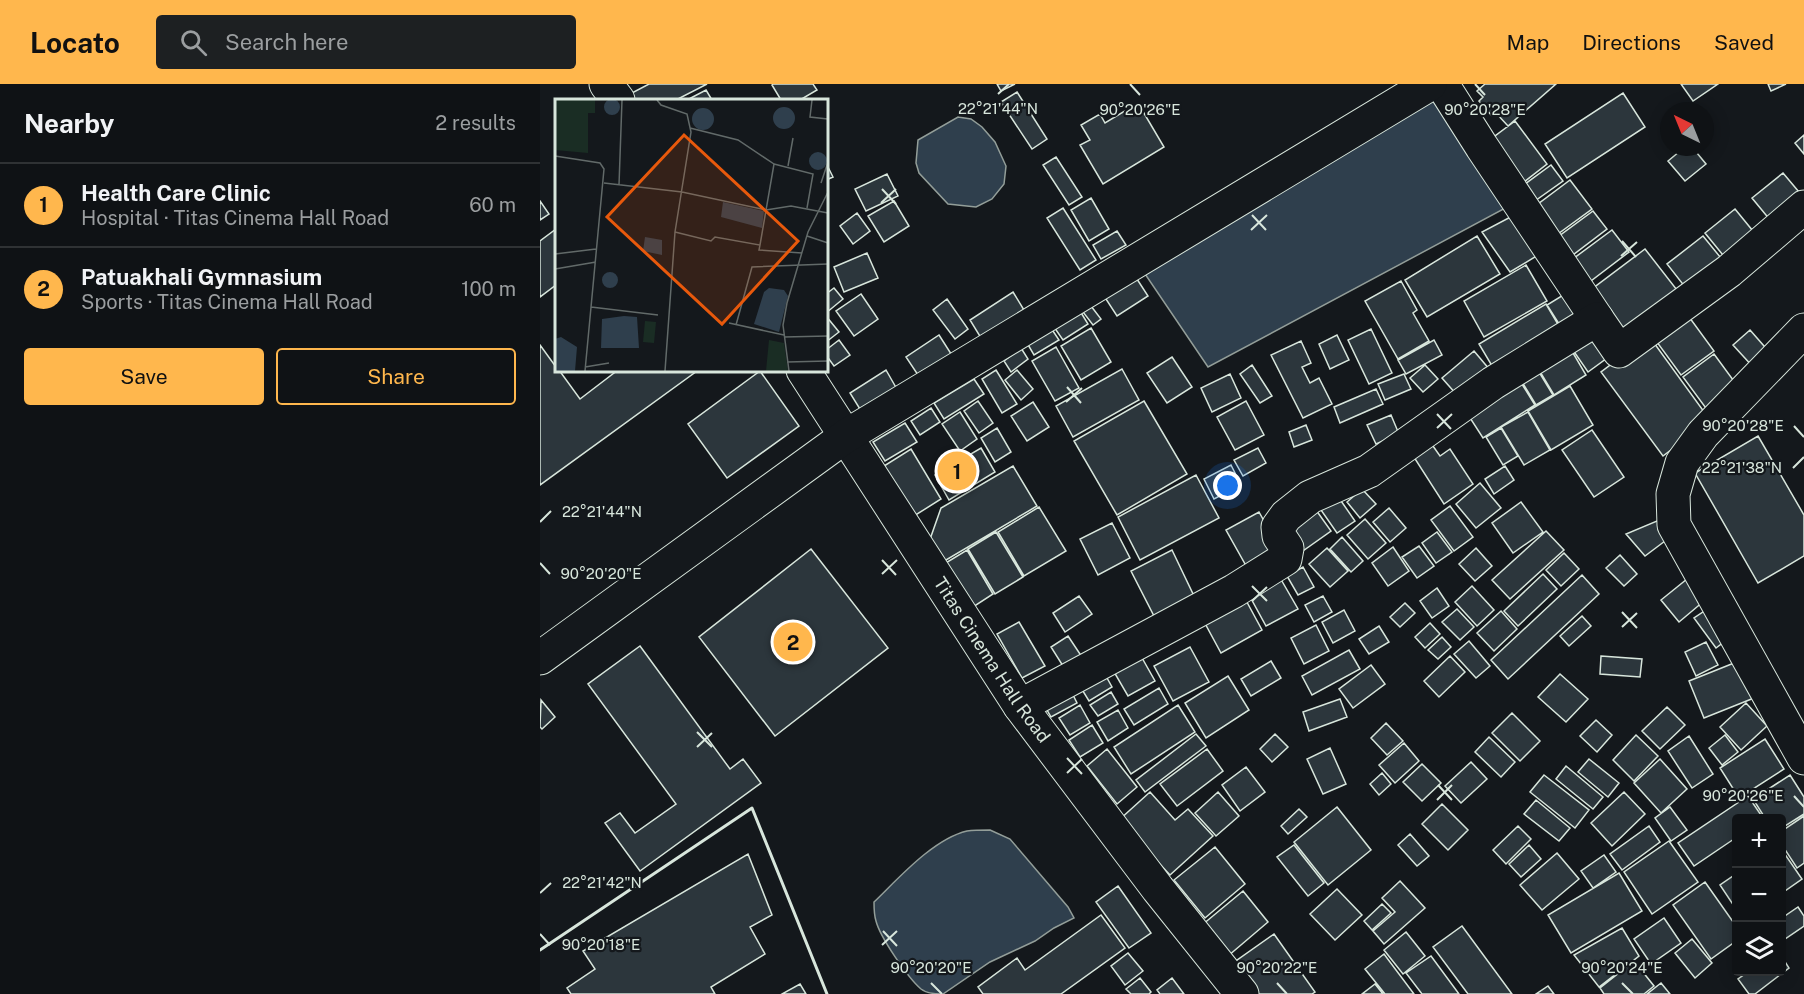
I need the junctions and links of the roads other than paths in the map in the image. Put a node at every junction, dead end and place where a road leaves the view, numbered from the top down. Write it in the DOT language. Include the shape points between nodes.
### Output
graph roads {
  1 [pos="606,84"];
  2 [pos="1430,84"];
  3 [pos="1442,84"];
  4 [pos="617,99"];
  5 [pos="1804,207"];
  6 [pos="1598,319"];
  7 [pos="1804,330"];
  8 [pos="804,372"];
  9 [pos="846,436"];
  10 [pos="540,658"];
  11 [pos="1020,706"];
  12 [pos="1804,758"];
  13 [pos="1242,994"];
  1 -- 4 [label="street"];
  2 -- 9 [label="street"];
  3 -- 6 [label="street"];
  5 -- 6 [label="street" via="1729,271 1619,351"];
  6 -- 11 [label="street" via="1493,383 1368,471 1310,498 1286,516 1278,527 1287,548 1285,559 1234,591"];
  7 -- 12 [label="street" via="1703,434 1682,462 1673,494 1674,525"];
  8 -- 9 [label="street, Titas Cinema Hall Road"];
  9 -- 10 [label="street"];
  9 -- 11 [label="street, Titas Cinema Hall Road"];
  11 -- 13 [label="street, Titas Cinema Hall Road"];
}
